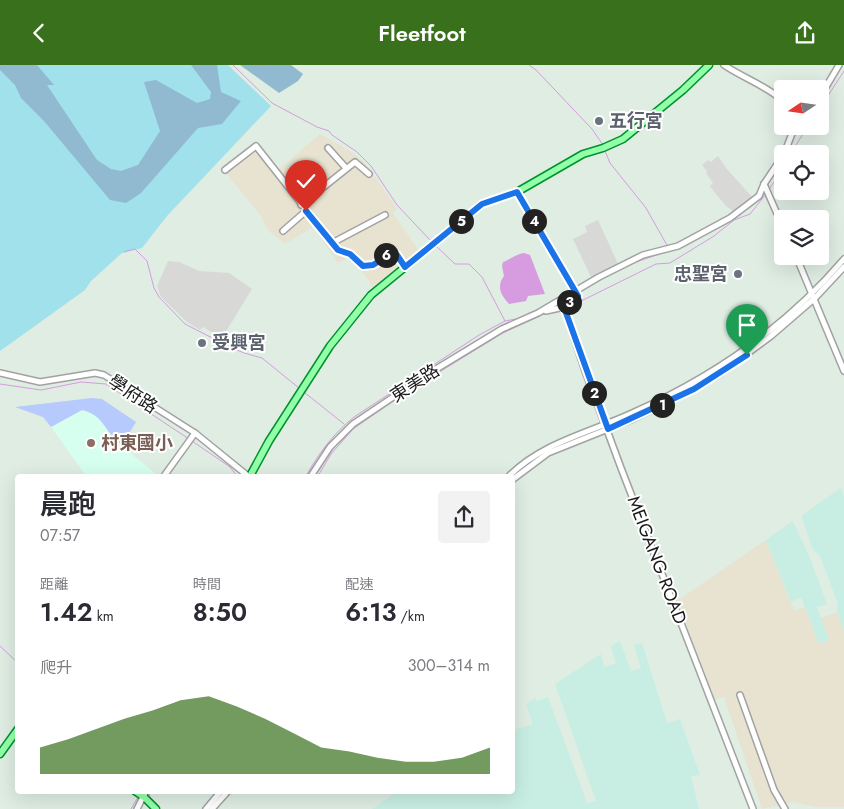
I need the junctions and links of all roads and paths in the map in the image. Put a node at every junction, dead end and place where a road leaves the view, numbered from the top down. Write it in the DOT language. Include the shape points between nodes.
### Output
graph roads {
  1 [pos="709,65"];
  2 [pos="724,65"];
  3 [pos="839,65"];
  4 [pos="829,82"];
  5 [pos="774,93"];
  6 [pos="328,148"];
  7 [pos="346,168"];
  8 [pos="774,169"];
  9 [pos="225,170"];
  10 [pos="369,174"];
  11 [pos="764,183"];
  12 [pos="517,192"];
  13 [pos="300,205"];
  14 [pos="776,210"];
  15 [pos="306,211"];
  16 [pos="386,215"];
  17 [pos="283,231"];
  18 [pos="332,243"];
  19 [pos="844,259"];
  20 [pos="800,265"];
  21 [pos="405,267"];
  22 [pos="844,267"];
  23 [pos="576,291"];
  24 [pos="813,295"];
  25 [pos="564,309"];
  26 [pos="538,313"];
  27 [pos="844,371"];
  28 [pos="0,373"];
  29 [pos="607,427"];
  30 [pos="194,433"];
  31 [pos="165,474"];
  32 [pos="246,474"];
  33 [pos="250,474"];
  34 [pos="312,474"];
  35 [pos="512,474"];
  36 [pos="515,478"];
  37 [pos="740,695"];
  38 [pos="15,739"];
  39 [pos="0,754"];
  40 [pos="145,794"];
  41 [pos="218,794"];
  42 [pos="225,794"];
  43 [pos="137,809"];
  44 [pos="156,809"];
  45 [pos="206,809"];
  46 [pos="212,809"];
  47 [pos="753,809"];
  48 [pos="785,809"];
  1 -- 12 [label="main road" via="623,139 583,154"];
  2 -- 5 [label="street"];
  3 -- 4 [label="street"];
  6 -- 7 [label="street"];
  7 -- 10 [label="street" via="355,161"];
  7 -- 13 [label="street"];
  8 -- 11 [label="street"];
  9 -- 13 [label="street" via="256,146"];
  11 -- 14 [label="street"];
  11 -- 23 [label="street" via="759,196 730,218 678,246 632,260"];
  12 -- 21 [label="main road" via="482,204"];
  12 -- 23 [label="street"];
  13 -- 15 [label="street"];
  15 -- 17 [label="street"];
  15 -- 18 [label="street"];
  16 -- 18 [label="street"];
  18 -- 21 [label="street" via="363,266 373,265 392,253"];
  19 -- 24 [label="street"];
  20 -- 24 [label="street"];
  21 -- 33 [label="main road" via="370,295 330,346"];
  22 -- 24 [label="street"];
  23 -- 25 [label="street" via="578,296"];
  23 -- 26 [label="street"];
  24 -- 27 [label="street"];
  24 -- 29 [label="street" via="771,336 721,373 694,389"];
  25 -- 26 [label="street"];
  25 -- 29 [label="street, MEIGANG ROAD"];
  26 -- 34 [label="street, 東美路" via="502,329 362,417 330,447"];
  28 -- 30 [label="street, 學府路" via="40,382 95,373 104,375"];
  29 -- 35 [label="street" via="546,449"];
  29 -- 36 [label="street" via="548,453"];
  29 -- 47 [label="street, MEIGANG ROAD"];
  30 -- 31 [label="street"];
  30 -- 32 [label="street, 學府路"];
  37 -- 48 [label="street" via="774,790"];
  38 -- 39 [label="main road"];
  40 -- 43 [label="street"];
  40 -- 44 [label="main road"];
  41 -- 45 [label="street"];
  42 -- 46 [label="street"];
}
